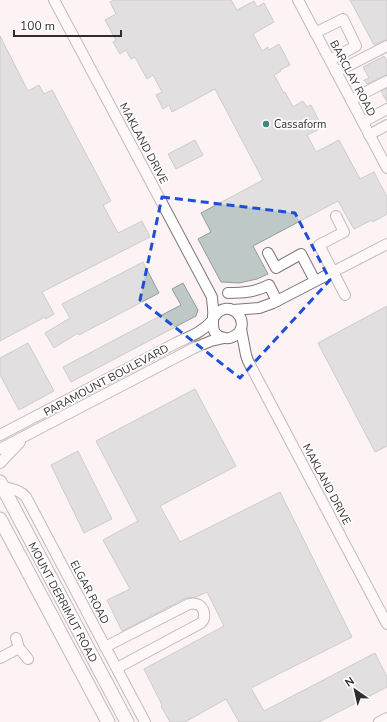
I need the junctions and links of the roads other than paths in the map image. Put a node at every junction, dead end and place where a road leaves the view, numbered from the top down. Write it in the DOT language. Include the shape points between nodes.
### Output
graph roads {
  1 [pos="54,0"];
  2 [pos="298,0"];
  3 [pos="315,33"];
  4 [pos="387,46"];
  5 [pos="330,60"];
  6 [pos="336,72"];
  7 [pos="387,81"];
  8 [pos="351,100"];
  9 [pos="387,109"];
  10 [pos="363,122"];
  11 [pos="387,125"];
  12 [pos="369,135"];
  13 [pos="386,163"];
  14 [pos="336,216"];
  15 [pos="387,244"];
  16 [pos="268,253"];
  17 [pos="333,272"];
  18 [pos="315,282"];
  19 [pos="228,293"];
  20 [pos="345,295"];
  21 [pos="212,297"];
  22 [pos="277,301"];
  23 [pos="258,308"];
  24 [pos="231,309"];
  25 [pos="213,319"];
  26 [pos="242,327"];
  27 [pos="226,338"];
  28 [pos="246,355"];
  29 [pos="0,435"];
  30 [pos="25,436"];
  31 [pos="0,449"];
  32 [pos="0,463"];
  33 [pos="1,484"];
  34 [pos="0,519"];
  35 [pos="387,624"];
  36 [pos="105,647"];
  37 [pos="0,658"];
  38 [pos="28,659"];
  39 [pos="117,668"];
  40 [pos="387,718"];
  41 [pos="108,722"];
  42 [pos="126,722"];
  43 [pos="145,722"];
  44 [pos="379,722"];
  1 -- 21 [label="street, MAKLAND DRIVE"];
  2 -- 3 [label="street, BARCLAY ROAD"];
  3 -- 5 [label="street, BARCLAY ROAD"];
  3 -- 5 [label="street" via="343,19 356,46"];
  4 -- 6 [label="street"];
  5 -- 6 [label="street, BARCLAY ROAD"];
  6 -- 8 [label="street, BARCLAY ROAD"];
  7 -- 8 [label="street"];
  8 -- 10 [label="street, BARCLAY ROAD"];
  9 -- 10 [label="street"];
  10 -- 12 [label="street, BARCLAY ROAD"];
  11 -- 12 [label="street"];
  12 -- 13 [label="street, BARCLAY ROAD"];
  14 -- 17 [label="street" via="344,232 319,245"];
  15 -- 17 [label="street"];
  16 -- 18 [label="street" via="276,268 300,254"];
  17 -- 18 [label="street"];
  17 -- 20 [label="street"];
  18 -- 22 [label="street"];
  19 -- 22 [label="street" via="259,290 269,285"];
  21 -- 24 [label="street, MAKLAND DRIVE"];
  21 -- 25 [label="street, MAKLAND DRIVE"];
  22 -- 23 [label="street"];
  23 -- 24 [label="street"];
  23 -- 26 [label="street"];
  24 -- 25 [label="street" via="220,310"];
  24 -- 26 [label="street" via="240,316"];
  25 -- 27 [label="street" via="212,325 216,333"];
  25 -- 29 [label="street, PARAMOUNT BOULEVARD" via="204,329 191,337"];
  26 -- 27 [label="street" via="236,336"];
  26 -- 28 [label="street, MAKLAND DRIVE"];
  27 -- 28 [label="street, MAKLAND DRIVE"];
  27 -- 30 [label="street, PARAMOUNT BOULEVARD" via="194,348"];
  28 -- 35 [label="street, MAKLAND DRIVE"];
  30 -- 31 [label="street, PARAMOUNT BOULEVARD"];
  30 -- 32 [label="street"];
  33 -- 36 [label="street, ELGAR ROAD" via="18,490 26,498"];
  33 -- 42 [label="main road, MOUNT DERRIMUT ROAD"];
  34 -- 41 [label="main road, MOUNT DERRIMUT ROAD"];
  36 -- 39 [label="street, ELGAR ROAD"];
  36 -- 39 [label="street" via="189,604 198,604 201,607 204,614 201,623"];
  37 -- 38 [label="street" via="17,643"];
  39 -- 43 [label="street, ELGAR ROAD"];
  40 -- 44 [label="street"];
}
